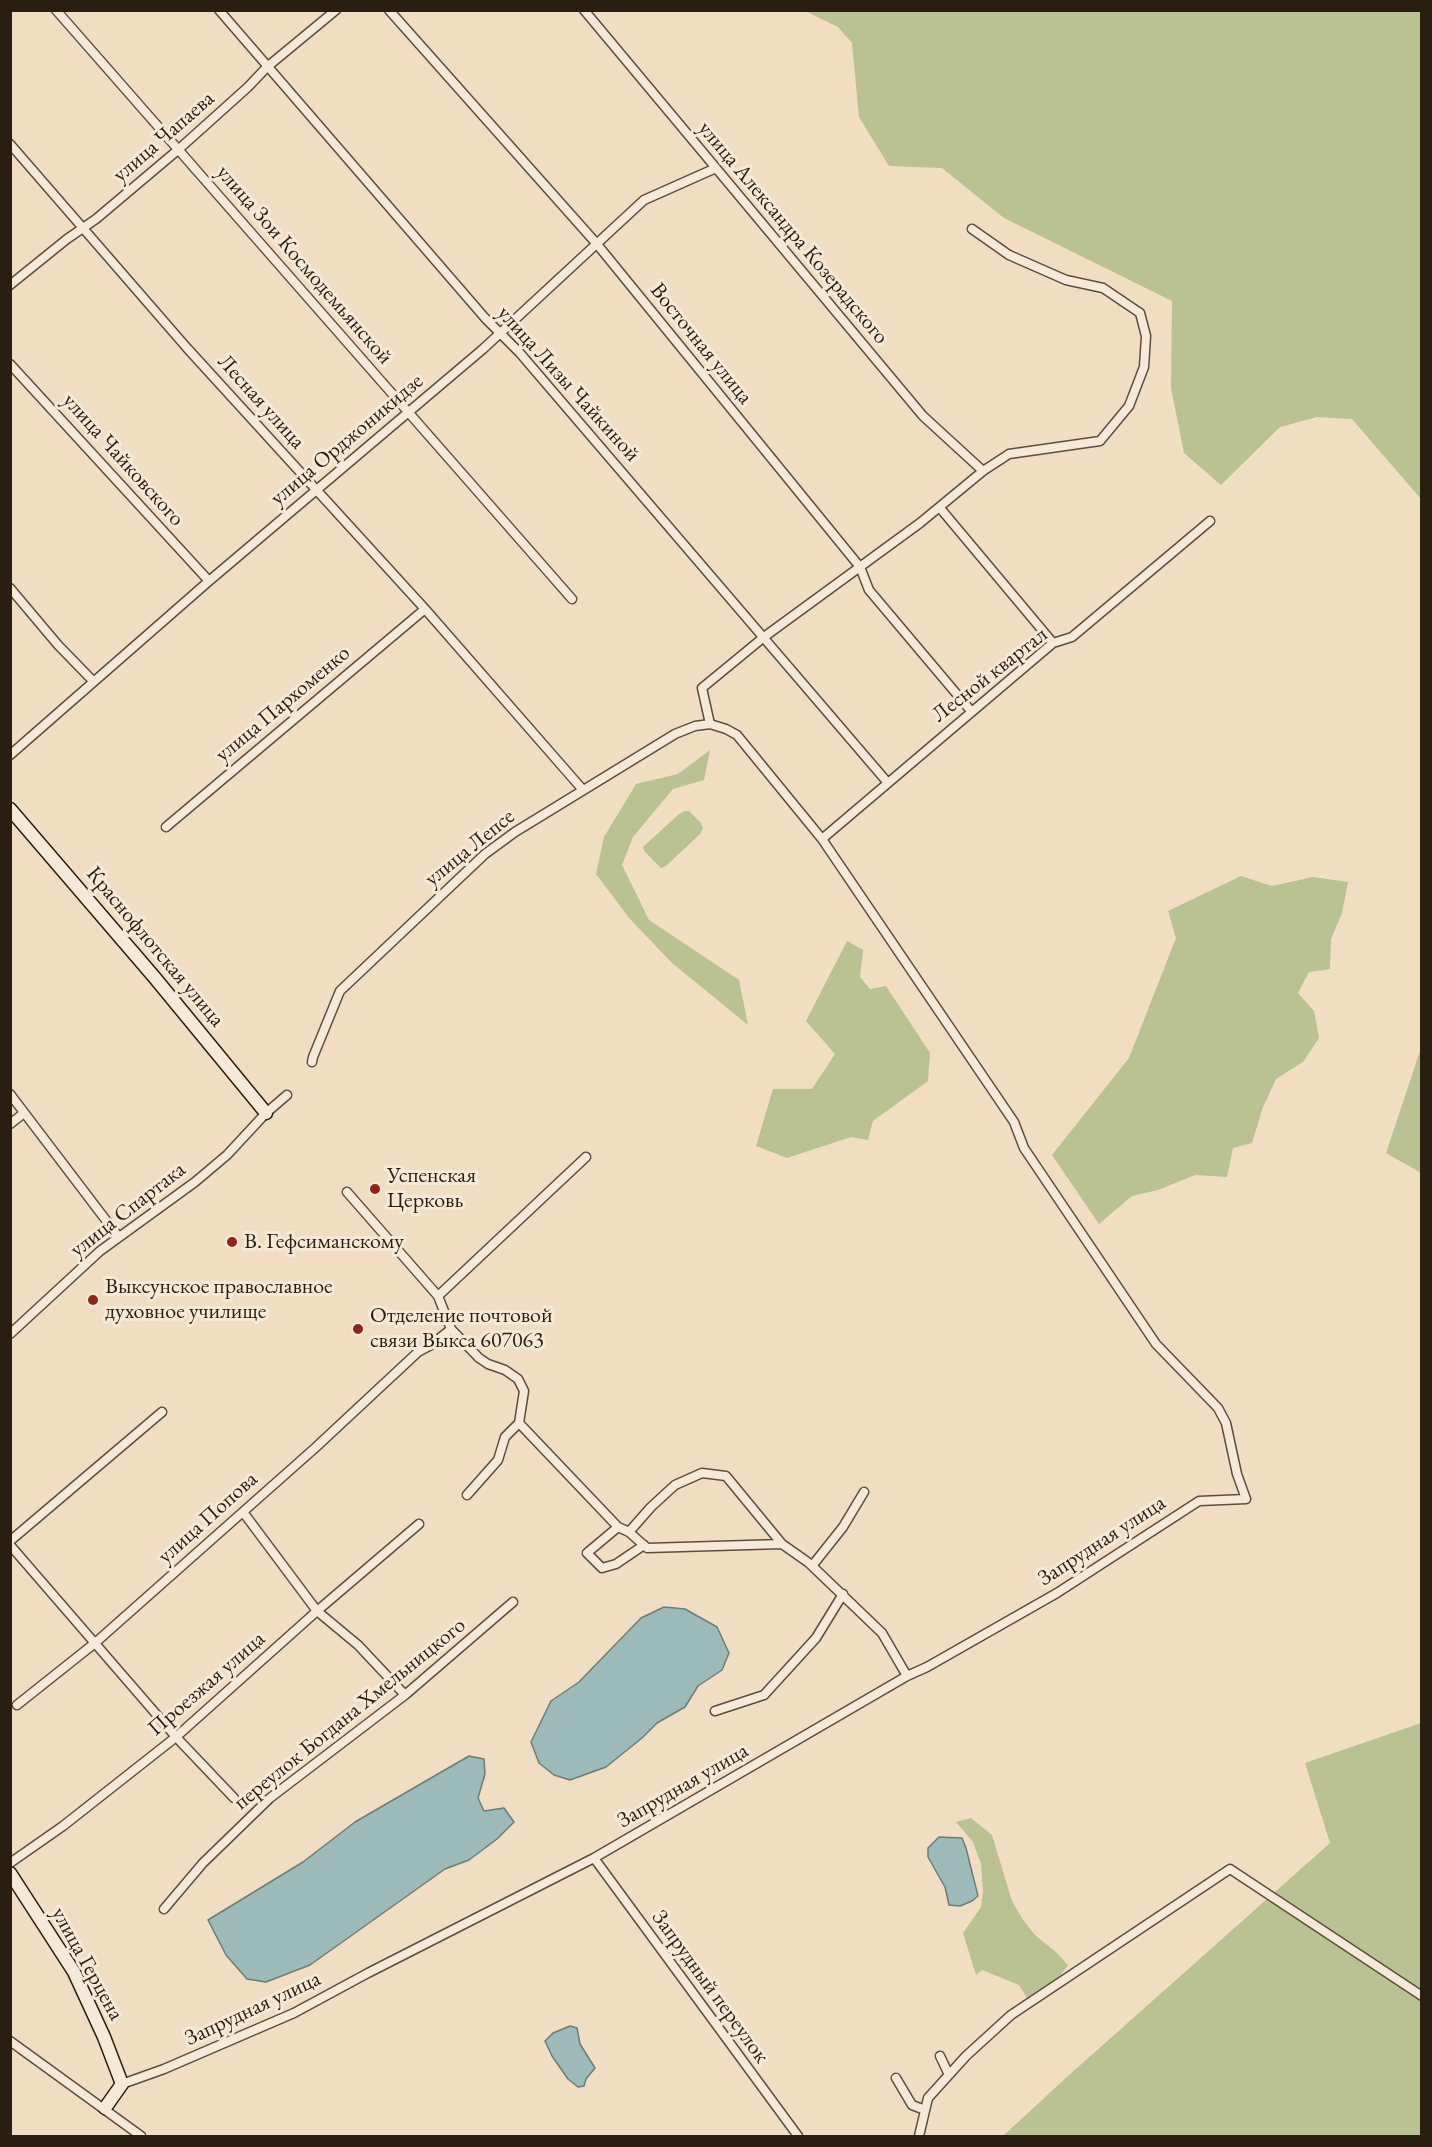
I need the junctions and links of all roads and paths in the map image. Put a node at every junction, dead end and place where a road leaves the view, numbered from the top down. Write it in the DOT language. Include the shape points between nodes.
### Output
graph roads {
  1 [pos="56,10"];
  2 [pos="219,10"];
  3 [pos="336,10"];
  4 [pos="389,10"];
  5 [pos="584,10"];
  6 [pos="267,67"];
  7 [pos="10,144"];
  8 [pos="179,149"];
  9 [pos="716,168"];
  10 [pos="83,227"];
  11 [pos="972,228"];
  12 [pos="596,243"];
  13 [pos="10,285"];
  14 [pos="500,333"];
  15 [pos="10,364"];
  16 [pos="410,412"];
  17 [pos="983,471"];
  18 [pos="316,490"];
  19 [pos="940,508"];
  20 [pos="1210,521"];
  21 [pos="860,567"];
  22 [pos="208,581"];
  23 [pos="10,588"];
  24 [pos="572,599"];
  25 [pos="425,609"];
  26 [pos="764,637"];
  27 [pos="1053,643"];
  28 [pos="93,681"];
  29 [pos="971,711"];
  30 [pos="710,724"];
  31 [pos="10,755"];
  32 [pos="888,783"];
  33 [pos="583,790"];
  34 [pos="10,809"];
  35 [pos="166,827"];
  36 [pos="822,839"];
  37 [pos="312,1062"];
  38 [pos="10,1094"];
  39 [pos="287,1095"];
  40 [pos="24,1113"];
  41 [pos="266,1113"];
  42 [pos="10,1125"];
  43 [pos="586,1156"];
  44 [pos="347,1192"];
  45 [pos="118,1236"];
  46 [pos="438,1296"];
  47 [pos="451,1329"];
  48 [pos="10,1334"];
  49 [pos="162,1412"];
  50 [pos="519,1423"];
  51 [pos="864,1492"];
  52 [pos="467,1495"];
  53 [pos="243,1512"];
  54 [pos="419,1524"];
  55 [pos="618,1527"];
  56 [pos="629,1532"];
  57 [pos="10,1543"];
  58 [pos="782,1544"];
  59 [pos="644,1545"];
  60 [pos="812,1566"];
  61 [pos="843,1594"];
  62 [pos="513,1602"];
  63 [pos="317,1611"];
  64 [pos="95,1644"];
  65 [pos="907,1676"];
  66 [pos="405,1695"];
  67 [pos="17,1705"];
  68 [pos="715,1711"];
  69 [pos="176,1737"];
  70 [pos="234,1798"];
  71 [pos="594,1858"];
  72 [pos="10,1863"];
  73 [pos="10,1873"];
  74 [pos="164,1910"];
  75 [pos="1422,1996"];
  76 [pos="10,2041"];
  77 [pos="940,2056"];
  78 [pos="949,2075"];
  79 [pos="896,2078"];
  80 [pos="122,2084"];
  81 [pos="105,2108"];
  82 [pos="926,2110"];
  83 [pos="141,2136"];
  84 [pos="798,2136"];
  85 [pos="919,2136"];
  1 -- 8 [label="street, улица Зои Космодемьянской"];
  2 -- 6 [label="street, улица Лизы Чайкиной"];
  3 -- 6 [label="street, улица Чапаева"];
  4 -- 12 [label="street, Восточная улица"];
  5 -- 9 [label="street, улица Александра Козерадского"];
  6 -- 8 [label="street, улица Чапаева"];
  6 -- 14 [label="street, улица Лизы Чайкиной"];
  7 -- 10 [label="street, Лесная улица"];
  8 -- 10 [label="street, улица Чапаева"];
  8 -- 16 [label="street, улица Зои Космодемьянской"];
  9 -- 12 [label="street, улица Орджоникидзе" via="644,200"];
  9 -- 17 [label="street, улица Александра Козерадского" via="923,416"];
  10 -- 13 [label="street, улица Чапаева"];
  10 -- 18 [label="street, Лесная улица"];
  11 -- 17 [label="street" via="1009,255 1066,280 1103,288 1140,313 1146,336 1144,367 1129,406 1100,441 1009,454"];
  12 -- 14 [label="street, улица Орджоникидзе"];
  12 -- 21 [label="street, Восточная улица"];
  14 -- 16 [label="street, улица Орджоникидзе"];
  14 -- 26 [label="street, улица Лизы Чайкиной"];
  15 -- 22 [label="street, улица Чайковского"];
  16 -- 18 [label="street, улица Орджоникидзе"];
  16 -- 24 [label="street, улица Зои Космодемьянской"];
  17 -- 19 [label="street"];
  18 -- 22 [label="street, улица Орджоникидзе"];
  18 -- 25 [label="street, Лесная улица"];
  19 -- 21 [label="street"];
  19 -- 27 [label="street"];
  20 -- 27 [label="street, Лесной квартал" via="1072,637"];
  21 -- 26 [label="street"];
  21 -- 29 [label="street, Восточная улица" via="869,590"];
  22 -- 28 [label="street, улица Орджоникидзе"];
  23 -- 28 [label="street"];
  25 -- 33 [label="street, Лесная улица"];
  25 -- 35 [label="street, улица Пархоменко"];
  26 -- 30 [label="street" via="702,688"];
  26 -- 32 [label="street, улица Лизы Чайкиной"];
  27 -- 29 [label="street, Лесной квартал"];
  28 -- 31 [label="street, улица Орджоникидзе"];
  29 -- 32 [label="street, Лесной квартал"];
  30 -- 33 [label="street, улица Лепсе" via="675,734"];
  30 -- 36 [label="street" via="736,735"];
  32 -- 36 [label="street, Лесной квартал"];
  33 -- 37 [label="street, улица Лепсе" via="485,854 339,991"];
  34 -- 41 [label="street, Краснофлотская улица"];
  36 -- 65 [label="street, Запрудная улица" via="1014,1122 1024,1148 1156,1344 1218,1408 1226,1423 1246,1499 1199,1501 1057,1593"];
  38 -- 40 [label="street"];
  39 -- 41 [label="street"];
  40 -- 42 [label="street"];
  40 -- 45 [label="street"];
  41 -- 45 [label="street, улица Спартака" via="203,1175"];
  43 -- 46 [label="street"];
  44 -- 46 [label="street"];
  45 -- 48 [label="street, улица Спартака"];
  46 -- 47 [label="street"];
  47 -- 50 [label="street" via="479,1358 518,1379 524,1391"];
  47 -- 53 [label="street, улица Попова" via="418,1352"];
  49 -- 57 [label="street"];
  50 -- 52 [label="street" via="505,1437 498,1460"];
  50 -- 55 [label="street"];
  51 -- 60 [label="street"];
  53 -- 63 [label="street"];
  53 -- 64 [label="street, улица Попова"];
  54 -- 63 [label="street, Проезжая улица"];
  55 -- 56 [label="street"];
  55 -- 59 [label="street" via="587,1553 602,1568 616,1564"];
  56 -- 58 [label="street" via="675,1485 702,1473 726,1476"];
  56 -- 59 [label="street"];
  57 -- 64 [label="street"];
  58 -- 59 [label="street" via="647,1548"];
  58 -- 60 [label="street"];
  60 -- 61 [label="street"];
  61 -- 65 [label="street" via="882,1633"];
  61 -- 68 [label="street" via="816,1638 764,1695"];
  62 -- 66 [label="street, переулок Богдана Хмельницкого"];
  63 -- 66 [label="street"];
  63 -- 69 [label="street, Проезжая улица"];
  64 -- 67 [label="street, улица Попова"];
  64 -- 69 [label="street"];
  65 -- 71 [label="street, Запрудная улица"];
  66 -- 74 [label="street, переулок Богдана Хмельницкого" via="270,1798 203,1863"];
  69 -- 70 [label="street"];
  69 -- 72 [label="street, Проезжая улица"];
  71 -- 80 [label="street, Запрудная улица" via="294,2013"];
  71 -- 84 [label="street, Запрудный переулок"];
  73 -- 80 [label="street, улица Герцена" via="74,1972"];
  75 -- 78 [label="street" via="1230,1869 1011,2016"];
  76 -- 81 [label="street"];
  77 -- 78 [label="street"];
  78 -- 82 [label="street" via="928,2098"];
  79 -- 82 [label="street" via="912,2105"];
  80 -- 81 [label="street"];
  81 -- 83 [label="street"];
  82 -- 85 [label="street"];
}
